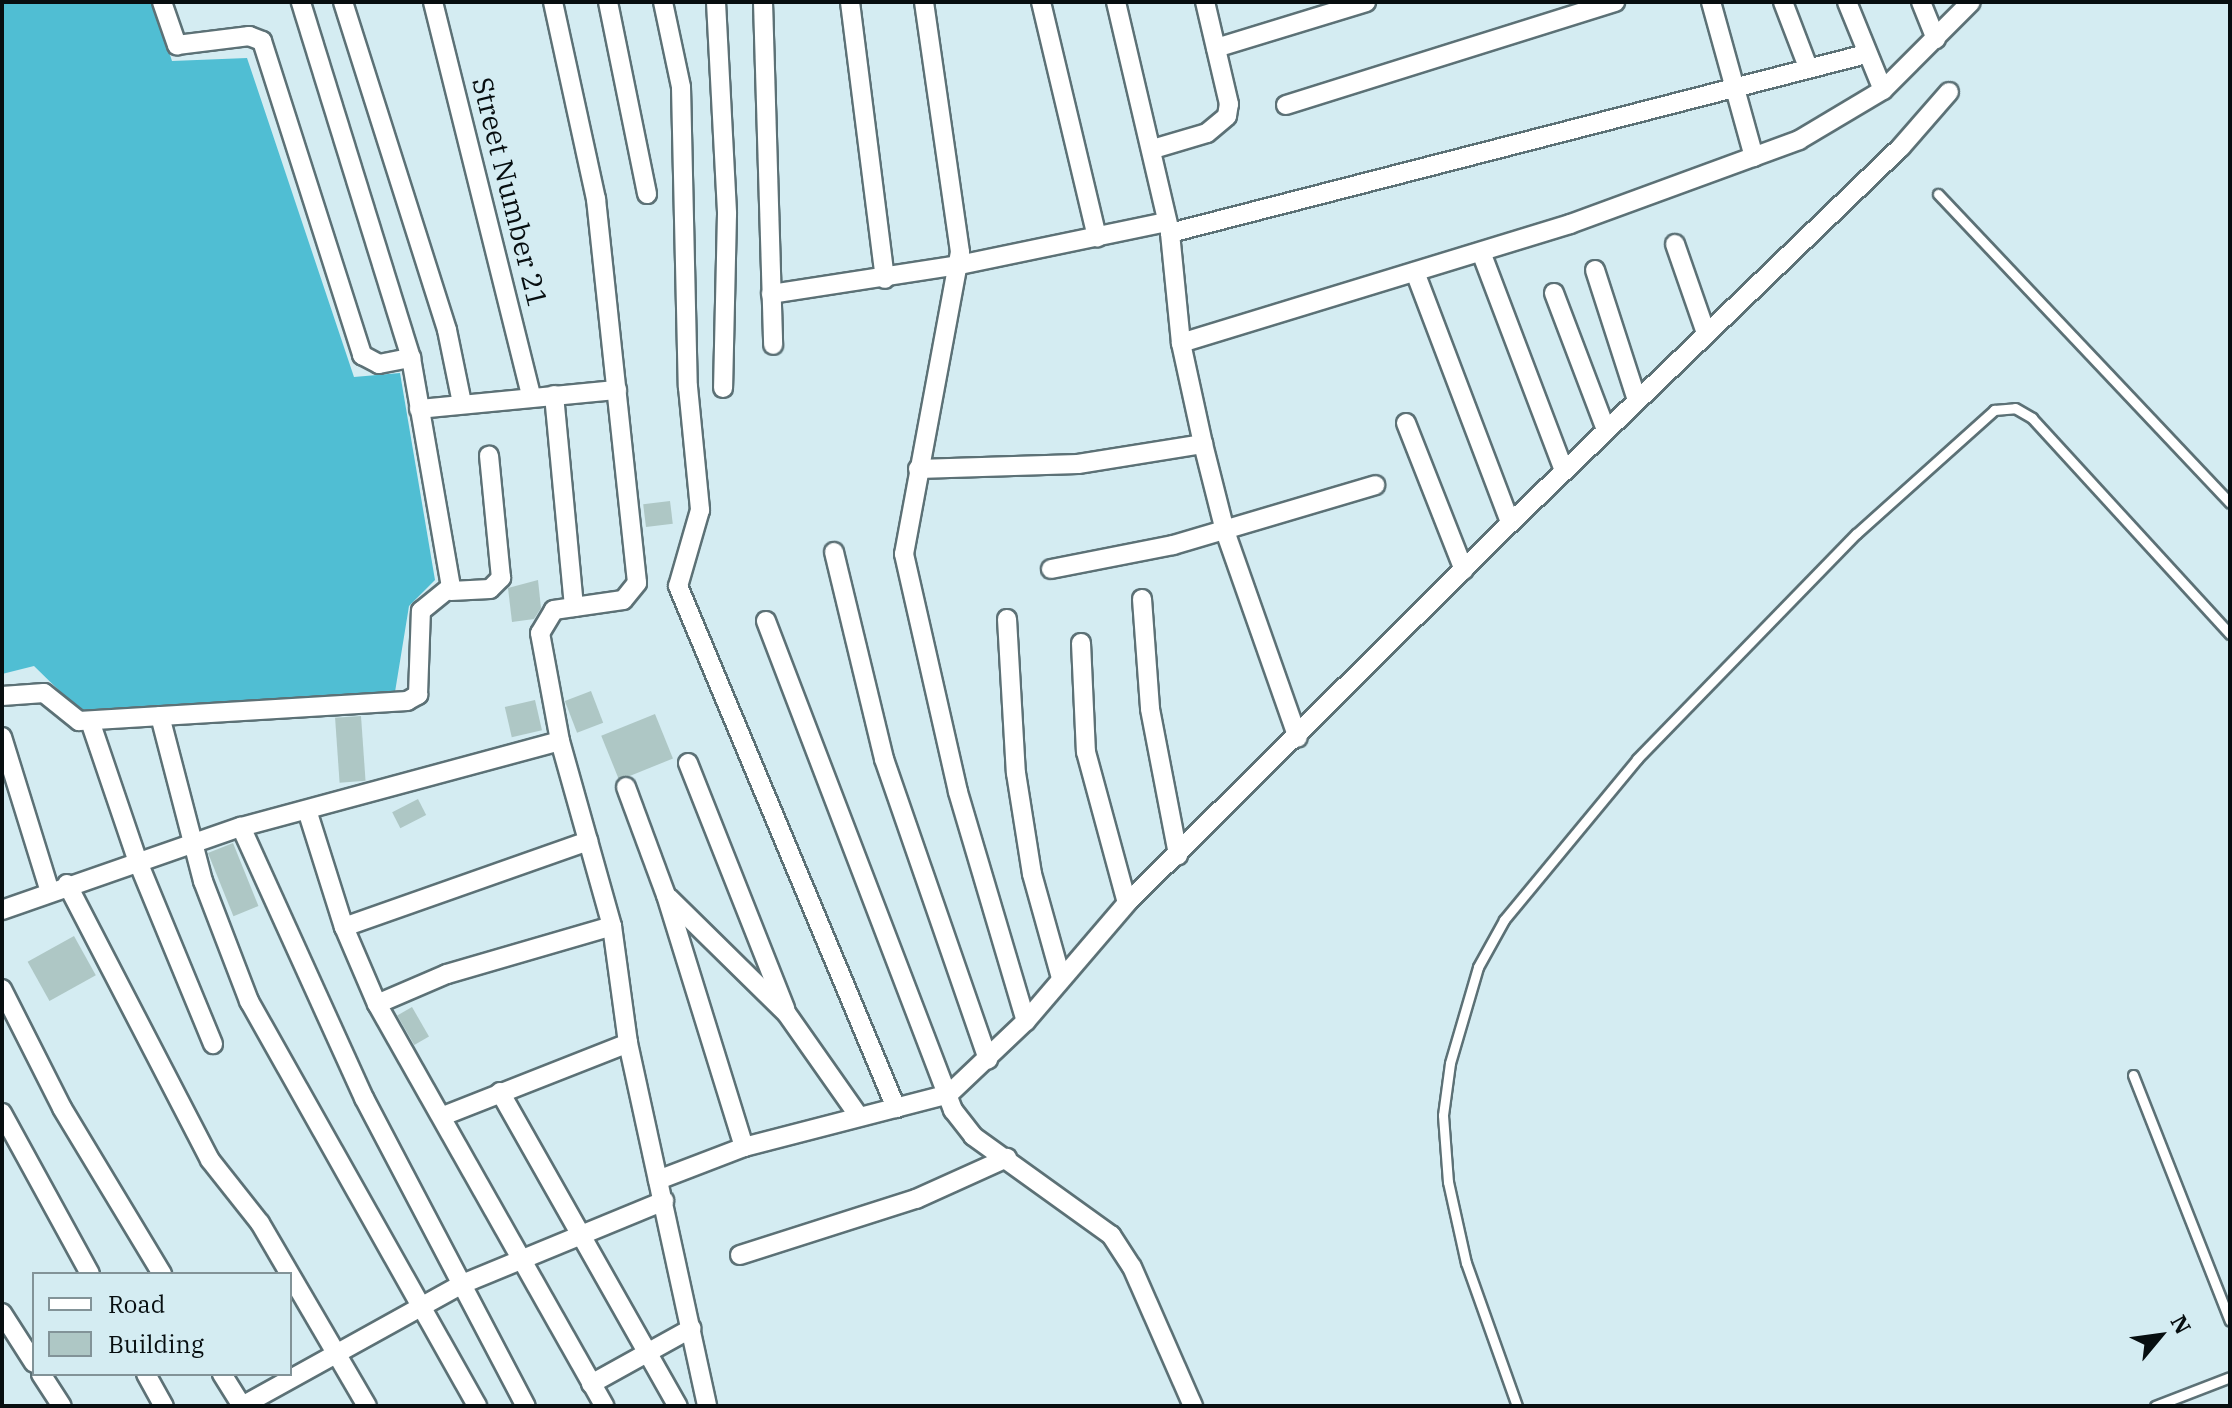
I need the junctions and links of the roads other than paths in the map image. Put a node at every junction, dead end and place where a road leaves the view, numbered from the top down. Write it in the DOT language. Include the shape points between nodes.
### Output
graph roads {
  1 [pos="162,2"];
  2 [pos="301,2"];
  3 [pos="343,2"];
  4 [pos="433,2"];
  5 [pos="553,2"];
  6 [pos="608,2"];
  7 [pos="663,2"];
  8 [pos="716,2"];
  9 [pos="763,2"];
  10 [pos="850,2"];
  11 [pos="924,2"];
  12 [pos="1041,2"];
  13 [pos="1116,2"];
  14 [pos="1205,2"];
  15 [pos="1366,2"];
  16 [pos="1615,2"];
  17 [pos="1711,2"];
  18 [pos="1783,2"];
  19 [pos="1847,2"];
  20 [pos="1921,2"];
  21 [pos="1971,2"];
  22 [pos="1936,39"];
  23 [pos="1216,48"];
  24 [pos="1866,54"];
  25 [pos="1808,67"];
  26 [pos="1736,85"];
  27 [pos="1883,90"];
  28 [pos="1949,92"];
  29 [pos="1286,105"];
  30 [pos="1153,149"];
  31 [pos="1754,157"];
  32 [pos="647,194"];
  33 [pos="1938,194"];
  34 [pos="1168,228"];
  35 [pos="1097,237"];
  36 [pos="1675,244"];
  37 [pos="1481,252"];
  38 [pos="959,265"];
  39 [pos="1595,270"];
  40 [pos="1415,272"];
  41 [pos="885,279"];
  42 [pos="1554,293"];
  43 [pos="771,294"];
  44 [pos="1706,333"];
  45 [pos="1181,343"];
  46 [pos="773,345"];
  47 [pos="411,358"];
  48 [pos="723,388"];
  49 [pos="617,390"];
  50 [pos="554,395"];
  51 [pos="531,396"];
  52 [pos="1637,400"];
  53 [pos="462,403"];
  54 [pos="419,409"];
  55 [pos="1406,423"];
  56 [pos="1606,430"];
  57 [pos="1203,444"];
  58 [pos="489,456"];
  59 [pos="918,469"];
  60 [pos="1564,471"];
  61 [pos="1375,485"];
  62 [pos="2230,503"];
  63 [pos="1510,522"];
  64 [pos="1225,531"];
  65 [pos="834,552"];
  66 [pos="1051,569"];
  67 [pos="1464,570"];
  68 [pos="451,591"];
  69 [pos="1142,599"];
  70 [pos="574,607"];
  71 [pos="1007,619"];
  72 [pos="766,621"];
  73 [pos="2230,634"];
  74 [pos="1081,643"];
  75 [pos="2,696"];
  76 [pos="160,716"];
  77 [pos="90,721"];
  78 [pos="2,737"];
  79 [pos="1298,738"];
  80 [pos="560,741"];
  81 [pos="688,763"];
  82 [pos="626,787"];
  83 [pos="307,810"];
  84 [pos="241,827"];
  85 [pos="588,841"];
  86 [pos="195,842"];
  87 [pos="1178,855"];
  88 [pos="138,862"];
  89 [pos="67,884"];
  90 [pos="49,889"];
  91 [pos="666,895"];
  92 [pos="1127,903"];
  93 [pos="2,910"];
  94 [pos="612,926"];
  95 [pos="344,927"];
  96 [pos="1061,978"];
  97 [pos="2,989"];
  98 [pos="377,1004"];
  99 [pos="787,1014"];
  100 [pos="1026,1021"];
  101 [pos="628,1043"];
  102 [pos="213,1044"];
  103 [pos="988,1060"];
  104 [pos="2133,1075"];
  105 [pos="500,1092"];
  106 [pos="949,1094"];
  107 [pos="896,1108"];
  108 [pos="2,1113"];
  109 [pos="858,1115"];
  110 [pos="443,1116"];
  111 [pos="744,1147"];
  112 [pos="1007,1158"];
  113 [pos="658,1180"];
  114 [pos="664,1201"];
  115 [pos="580,1234"];
  116 [pos="740,1255"];
  117 [pos="520,1260"];
  118 [pos="89,1272"];
  119 [pos="161,1272"];
  120 [pos="289,1272"];
  121 [pos="292,1276"];
  122 [pos="460,1285"];
  123 [pos="417,1307"];
  124 [pos="2,1313"];
  125 [pos="2230,1321"];
  126 [pos="692,1328"];
  127 [pos="336,1350"];
  128 [pos="647,1352"];
  129 [pos="32,1360"];
  130 [pos="42,1376"];
  131 [pos="147,1376"];
  132 [pos="223,1376"];
  133 [pos="2230,1377"];
  134 [pos="591,1384"];
  135 [pos="62,1406"];
  136 [pos="164,1406"];
  137 [pos="242,1406"];
  138 [pos="367,1406"];
  139 [pos="477,1406"];
  140 [pos="526,1406"];
  141 [pos="604,1406"];
  142 [pos="678,1406"];
  143 [pos="707,1406"];
  144 [pos="1193,1406"];
  145 [pos="1517,1406"];
  146 [pos="2155,1406"];
  1 -- 47 [label="street" via="177,45 249,36 262,41 362,355 379,364"];
  2 -- 47 [label="street"];
  3 -- 53 [label="street" via="447,330"];
  4 -- 51 [label="street, Street Number 21"];
  5 -- 49 [label="street" via="596,199"];
  6 -- 32 [label="street"];
  7 -- 107 [label="street" via="683,112 688,387 700,510 678,586"];
  8 -- 48 [label="street" via="727,201"];
  9 -- 43 [label="street"];
  10 -- 41 [label="street"];
  11 -- 38 [label="street" via="958,226"];
  12 -- 35 [label="street"];
  13 -- 30 [label="street"];
  14 -- 23 [label="street"];
  15 -- 23 [label="street"];
  16 -- 29 [label="street"];
  17 -- 26 [label="street"];
  18 -- 25 [label="street"];
  19 -- 24 [label="street"];
  20 -- 22 [label="street"];
  21 -- 22 [label="street"];
  22 -- 27 [label="street"];
  23 -- 30 [label="street" via="1227,116 1207,133"];
  24 -- 25 [label="street"];
  24 -- 27 [label="street"];
  25 -- 26 [label="street"];
  26 -- 31 [label="street"];
  26 -- 34 [label="street"];
  27 -- 31 [label="street" via="1799,140"];
  28 -- 44 [label="street" via="1901,147"];
  30 -- 34 [label="street"];
  31 -- 37 [label="street"];
  33 -- 62 [label="lane"];
  34 -- 35 [label="street"];
  34 -- 45 [label="street"];
  35 -- 38 [label="street"];
  36 -- 44 [label="street"];
  37 -- 40 [label="street"];
  37 -- 60 [label="street"];
  38 -- 41 [label="street"];
  38 -- 59 [label="street"];
  39 -- 52 [label="street"];
  40 -- 45 [label="street"];
  40 -- 63 [label="street"];
  41 -- 43 [label="street"];
  42 -- 56 [label="street"];
  43 -- 46 [label="street"];
  44 -- 52 [label="street"];
  45 -- 57 [label="street"];
  47 -- 54 [label="street"];
  49 -- 50 [label="street"];
  49 -- 70 [label="street" via="636,590 623,600"];
  50 -- 51 [label="street"];
  50 -- 70 [label="street"];
  51 -- 53 [label="street"];
  52 -- 56 [label="street"];
  53 -- 54 [label="street"];
  54 -- 68 [label="street"];
  55 -- 67 [label="street"];
  56 -- 60 [label="street"];
  57 -- 59 [label="street" via="1035,468"];
  57 -- 64 [label="street"];
  58 -- 68 [label="street" via="501,578 490,589"];
  59 -- 100 [label="street" via="905,539 908,577 958,792"];
  60 -- 63 [label="street"];
  61 -- 64 [label="street"];
  63 -- 67 [label="street"];
  64 -- 66 [label="street"];
  64 -- 79 [label="street"];
  65 -- 103 [label="street" via="884,759"];
  67 -- 79 [label="street"];
  68 -- 76 [label="street" via="421,611 420,689 414,699"];
  69 -- 87 [label="street" via="1150,709"];
  70 -- 80 [label="street" via="549,613 540,633"];
  71 -- 96 [label="street" via="1016,773 1032,874"];
  72 -- 106 [label="street"];
  73 -- 145 [label="lane" via="2032,418 2015,408 1994,410 1856,534 1637,759 1504,920 1478,967 1450,1063 1443,1115 1448,1182 1466,1263"];
  74 -- 92 [label="street" via="1086,752"];
  75 -- 77 [label="street" via="40,692 74,721"];
  76 -- 77 [label="street"];
  76 -- 86 [label="street"];
  77 -- 88 [label="street"];
  78 -- 90 [label="street"];
  79 -- 87 [label="street"];
  80 -- 83 [label="street"];
  80 -- 85 [label="street"];
  81 -- 99 [label="street"];
  82 -- 91 [label="street"];
  83 -- 84 [label="street"];
  83 -- 95 [label="street"];
  84 -- 86 [label="street"];
  84 -- 122 [label="street" via="364,1098"];
  85 -- 94 [label="street"];
  85 -- 95 [label="street"];
  86 -- 88 [label="street"];
  86 -- 123 [label="street" via="203,881 249,1001"];
  87 -- 92 [label="street"];
  88 -- 89 [label="street"];
  88 -- 102 [label="street"];
  89 -- 90 [label="street"];
  89 -- 120 [label="street" via="210,1160 260,1223"];
  90 -- 93 [label="street"];
  91 -- 99 [label="street"];
  91 -- 111 [label="street"];
  92 -- 96 [label="street"];
  94 -- 98 [label="street" via="447,974"];
  94 -- 101 [label="street"];
  95 -- 98 [label="street"];
  96 -- 100 [label="street"];
  97 -- 119 [label="street" via="62,1108"];
  98 -- 110 [label="street"];
  99 -- 109 [label="street"];
  100 -- 103 [label="street"];
  101 -- 105 [label="street"];
  101 -- 113 [label="street"];
  103 -- 106 [label="street"];
  104 -- 125 [label="lane"];
  105 -- 110 [label="street"];
  105 -- 115 [label="street"];
  106 -- 107 [label="street"];
  106 -- 112 [label="street" via="953,1110 973,1136"];
  107 -- 109 [label="street"];
  108 -- 118 [label="street"];
  109 -- 111 [label="street"];
  110 -- 117 [label="street"];
  111 -- 113 [label="street"];
  112 -- 116 [label="street" via="916,1199"];
  112 -- 144 [label="street" via="1111,1235 1132,1267"];
  113 -- 114 [label="street"];
  114 -- 115 [label="street"];
  114 -- 126 [label="street"];
  115 -- 117 [label="street"];
  115 -- 128 [label="street"];
  117 -- 122 [label="street"];
  117 -- 134 [label="street"];
  121 -- 127 [label="street"];
  122 -- 123 [label="street"];
  122 -- 140 [label="street"];
  123 -- 127 [label="street"];
  123 -- 139 [label="street"];
  124 -- 129 [label="street"];
  126 -- 128 [label="street"];
  126 -- 143 [label="street"];
  127 -- 137 [label="street"];
  127 -- 138 [label="street"];
  128 -- 134 [label="street"];
  128 -- 142 [label="street"];
  130 -- 135 [label="street"];
  131 -- 136 [label="street"];
  132 -- 137 [label="street"];
  133 -- 146 [label="lane"];
  134 -- 141 [label="street"];
}
